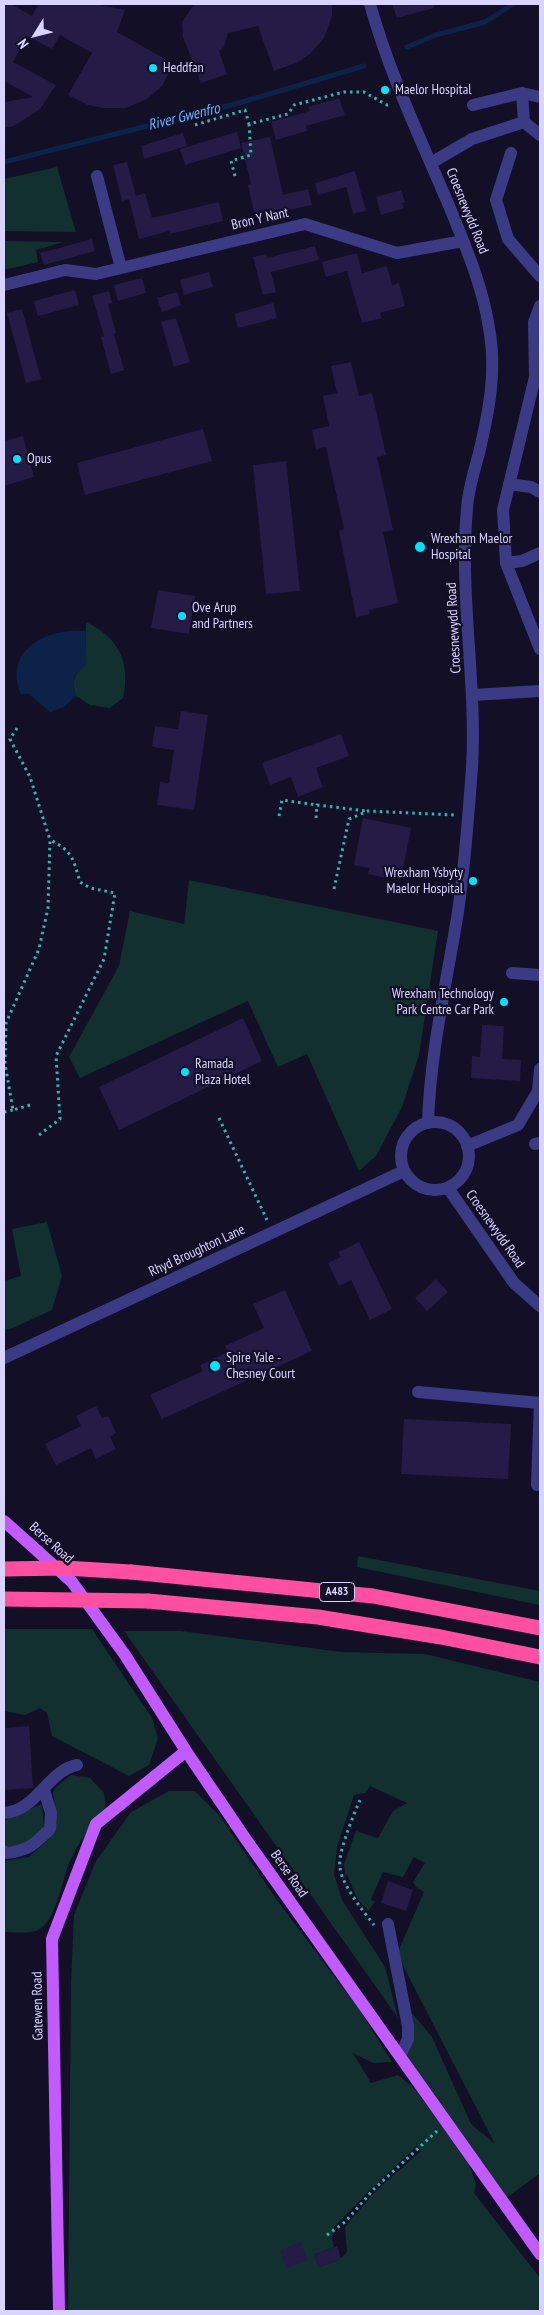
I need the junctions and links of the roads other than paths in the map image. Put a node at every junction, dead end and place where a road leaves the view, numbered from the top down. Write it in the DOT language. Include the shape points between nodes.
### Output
graph roads {
  1 [pos="370,4"];
  2 [pos="522,93"];
  3 [pos="540,97"];
  4 [pos="473,105"];
  5 [pos="524,122"];
  6 [pos="540,135"];
  7 [pos="511,152"];
  8 [pos="431,163"];
  9 [pos="97,176"];
  10 [pos="463,241"];
  11 [pos="121,268"];
  12 [pos="540,276"];
  13 [pos="4,284"];
  14 [pos="540,306"];
  15 [pos="509,484"];
  16 [pos="540,492"];
  17 [pos="539,555"];
  18 [pos="506,563"];
  19 [pos="540,649"];
  20 [pos="540,691"];
  21 [pos="473,694"];
  22 [pos="512,973"];
  23 [pos="540,975"];
  24 [pos="540,1068"];
  25 [pos="428,1123"];
  26 [pos="467,1146"];
  27 [pos="404,1171"];
  28 [pos="448,1188"];
  29 [pos="540,1306"];
  30 [pos="4,1358"];
  31 [pos="418,1392"];
  32 [pos="540,1403"];
  33 [pos="537,1485"];
  34 [pos="4,1521"];
  35 [pos="4,1569"];
  36 [pos="4,1599"];
  37 [pos="540,1628"];
  38 [pos="540,1657"];
  39 [pos="186,1751"];
  40 [pos="77,1765"];
  41 [pos="44,1790"];
  42 [pos="4,1813"];
  43 [pos="4,1852"];
  44 [pos="382,1927"];
  45 [pos="400,2056"];
  46 [pos="540,2254"];
  47 [pos="59,2311"];
  1 -- 8 [label="street, Croesnewydd Road" via="388,61"];
  2 -- 3 [label="street"];
  2 -- 4 [label="street"];
  2 -- 5 [label="street"];
  5 -- 6 [label="street"];
  5 -- 8 [label="street" via="472,139"];
  7 -- 12 [label="street" via="496,200 508,239"];
  8 -- 10 [label="street, Croesnewydd Road"];
  9 -- 11 [label="street"];
  10 -- 11 [label="street, Bron Y Nant" via="396,253 305,224"];
  10 -- 21 [label="street, Croesnewydd Road" via="479,285 493,358 493,389 470,482 467,508 465,546"];
  11 -- 13 [label="street, Bron Y Nant" via="96,274 65,270"];
  14 -- 15 [label="street" via="534,322 535,377"];
  15 -- 16 [label="street" via="531,487"];
  15 -- 18 [label="street" via="503,510"];
  17 -- 18 [label="street"];
  18 -- 19 [label="street"];
  20 -- 21 [label="street"];
  21 -- 25 [label="street, Croesnewydd Road" via="468,816 458,912 429,1090"];
  22 -- 23 [label="street"];
  24 -- 26 [label="street" via="538,1091 518,1125"];
  25 -- 26 [label="street" via="448,1124 463,1137"];
  25 -- 27 [label="street" via="410,1133 404,1141 401,1161"];
  26 -- 28 [label="street" via="467,1166"];
  27 -- 28 [label="street" via="418,1186"];
  27 -- 30 [label="street, Rhyd Broughton Lane"];
  28 -- 29 [label="street, Croesnewydd Road" via="514,1283"];
  31 -- 32 [label="street"];
  32 -- 33 [label="street"];
  34 -- 39 [label="main road, Berse Road" via="72,1582 125,1655"];
  35 -- 37 [label="highway, A483, bridge" via="131,1572 373,1596"];
  36 -- 38 [label="highway, A483, bridge" via="148,1601 318,1617"];
  39 -- 45 [label="main road, Berse Road"];
  39 -- 47 [label="main road, Gatewen Road" via="96,1824 52,1939"];
  40 -- 41 [label="street" via="54,1776"];
  41 -- 42 [label="street" via="30,1802"];
  41 -- 43 [label="street" via="51,1813 50,1829 22,1852"];
  44 -- 45 [label="street" via="408,2026 408,2039"];
  45 -- 46 [label="main road, Berse Road"];
}
